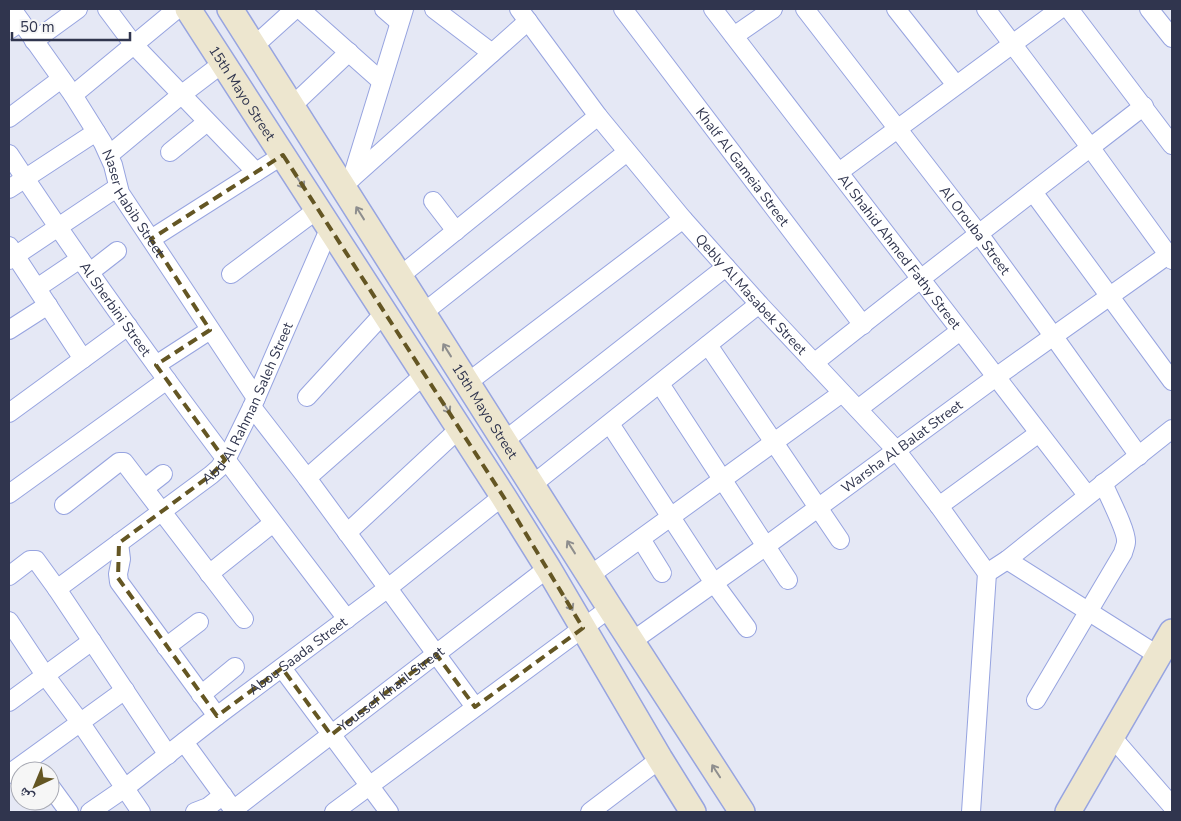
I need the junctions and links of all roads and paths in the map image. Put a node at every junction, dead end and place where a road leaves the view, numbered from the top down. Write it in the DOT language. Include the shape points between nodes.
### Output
graph roads {
  1 [pos="78,9"];
  2 [pos="107,9"];
  3 [pos="177,9"];
  4 [pos="188,9"];
  5 [pos="230,9"];
  6 [pos="295,9"];
  7 [pos="300,9"];
  8 [pos="384,9"];
  9 [pos="434,9"];
  10 [pos="623,9"];
  11 [pos="713,9"];
  12 [pos="773,9"];
  13 [pos="805,9"];
  14 [pos="896,9"];
  15 [pos="986,9"];
  16 [pos="1060,9"];
  17 [pos="1069,9"];
  18 [pos="1149,9"];
  19 [pos="526,13"];
  20 [pos="401,16"];
  21 [pos="14,20"];
  22 [pos="734,36"];
  23 [pos="1172,38"];
  24 [pos="34,41"];
  25 [pos="1013,43"];
  26 [pos="134,45"];
  27 [pos="254,46"];
  28 [pos="349,52"];
  29 [pos="492,53"];
  30 [pos="223,63"];
  31 [pos="61,79"];
  32 [pos="381,81"];
  33 [pos="956,85"];
  34 [pos="73,95"];
  35 [pos="181,95"];
  36 [pos="292,106"];
  37 [pos="1144,106"];
  38 [pos="598,116"];
  39 [pos="9,118"];
  40 [pos="207,122"];
  41 [pos="898,128"];
  42 [pos="96,132"];
  43 [pos="1172,145"];
  44 [pos="1090,147"];
  45 [pos="170,152"];
  46 [pos="627,152"];
  47 [pos="9,154"];
  48 [pos="109,155"];
  49 [pos="283,155"];
  50 [pos="256,172"];
  51 [pos="839,172"];
  52 [pos="25,179"];
  53 [pos="347,182"];
  54 [pos="118,187"];
  55 [pos="9,189"];
  56 [pos="1033,192"];
  57 [pos="433,201"];
  58 [pos="324,218"];
  59 [pos="683,219"];
  60 [pos="57,228"];
  61 [pos="456,231"];
  62 [pos="979,234"];
  63 [pos="151,239"];
  64 [pos="117,251"];
  65 [pos="11,254"];
  66 [pos="1171,255"];
  67 [pos="85,266"];
  68 [pos="726,267"];
  69 [pos="231,274"];
  70 [pos="400,276"];
  71 [pos="920,278"];
  72 [pos="37,288"];
  73 [pos="1110,297"];
  74 [pos="759,304"];
  75 [pos="48,305"];
  76 [pos="385,312"];
  77 [pos="423,313"];
  78 [pos="862,325"];
  79 [pos="128,326"];
  80 [pos="9,330"];
  81 [pos="210,330"];
  82 [pos="960,331"];
  83 [pos="1054,337"];
  84 [pos="708,345"];
  85 [pos="83,359"];
  86 [pos="814,363"];
  87 [pos="156,365"];
  88 [pos="425,374"];
  89 [pos="996,377"];
  90 [pos="167,380"];
  91 [pos="1172,381"];
  92 [pos="468,384"];
  93 [pos="660,384"];
  94 [pos="842,393"];
  95 [pos="307,397"];
  96 [pos="254,402"];
  97 [pos="858,409"];
  98 [pos="9,413"];
  99 [pos="610,424"];
  100 [pos="460,428"];
  101 [pos="1172,429"];
  102 [pos="1039,433"];
  103 [pos="504,441"];
  104 [pos="774,442"];
  105 [pos="896,450"];
  106 [pos="1139,456"];
  107 [pos="225,460"];
  108 [pos="163,474"];
  109 [pos="306,478"];
  110 [pos="723,480"];
  111 [pos="1103,483"];
  112 [pos="532,485"];
  113 [pos="145,488"];
  114 [pos="9,494"];
  115 [pos="1087,495"];
  116 [pos="503,496"];
  117 [pos="64,505"];
  118 [pos="939,506"];
  119 [pos="818,507"];
  120 [pos="162,511"];
  121 [pos="671,517"];
  122 [pos="273,523"];
  123 [pos="347,533"];
  124 [pos="641,539"];
  125 [pos="840,540"];
  126 [pos="119,543"];
  127 [pos="766,546"];
  128 [pos="1006,560"];
  129 [pos="548,568"];
  130 [pos="662,573"];
  131 [pos="986,573"];
  132 [pos="209,574"];
  133 [pos="9,576"];
  134 [pos="589,576"];
  135 [pos="788,580"];
  136 [pos="714,583"];
  137 [pos="388,588"];
  138 [pos="57,589"];
  139 [pos="610,608"];
  140 [pos="1088,611"];
  141 [pos="244,619"];
  142 [pos="347,620"];
  143 [pos="9,622"];
  144 [pos="199,622"];
  145 [pos="583,628"];
  146 [pos="747,628"];
  147 [pos="92,641"];
  148 [pos="631,642"];
  149 [pos="166,647"];
  150 [pos="1167,647"];
  151 [pos="436,654"];
  152 [pos="235,667"];
  153 [pos="282,668"];
  154 [pos="45,675"];
  155 [pos="125,690"];
  156 [pos="201,695"];
  157 [pos="1036,700"];
  158 [pos="9,702"];
  159 [pos="475,708"];
  160 [pos="217,716"];
  161 [pos="80,722"];
  162 [pos="332,734"];
  163 [pos="1112,737"];
  164 [pos="184,742"];
  165 [pos="168,755"];
  166 [pos="660,759"];
  167 [pos="9,774"];
  168 [pos="369,786"];
  169 [pos="125,788"];
  170 [pos="223,795"];
  171 [pos="60,800"];
  172 [pos="1172,806"];
  173 [pos="1073,810"];
  174 [pos="234,811"];
  175 [pos="69,812"];
  176 [pos="90,812"];
  177 [pos="141,812"];
  178 [pos="195,812"];
  179 [pos="334,812"];
  180 [pos="389,812"];
  181 [pos="590,812"];
  182 [pos="693,812"];
  183 [pos="742,812"];
  184 [pos="971,812"];
  1 -- 24 [label="street"];
  2 -- 26 [label="street"];
  3 -- 26 [label="street"];
  4 -- 30 [label="main road, 15th Mayo Street"];
  5 -- 27 [label="main road, 15th Mayo Street"];
  6 -- 27 [label="street"];
  7 -- 28 [label="street"];
  8 -- 20 [label="street"];
  9 -- 29 [label="street"];
  10 -- 78 [label="street, Khalf Al Gameia Street"];
  11 -- 22 [label="street, Al Shahid Ahmed Fathy Street"];
  12 -- 22 [label="street"];
  13 -- 41 [label="street, Al Orouba Street"];
  14 -- 33 [label="street"];
  15 -- 25 [label="street"];
  16 -- 25 [label="street"];
  17 -- 37 [label="street"];
  18 -- 23 [label="street"];
  19 -- 29 [label="street"];
  19 -- 38 [label="street, Qebly Al Masabek Street"];
  20 -- 32 [label="street"];
  21 -- 24 [label="street, Naser Habib Street"];
  22 -- 51 [label="street, Al Shahid Ahmed Fathy Street"];
  24 -- 31 [label="street, Naser Habib Street"];
  25 -- 33 [label="street"];
  25 -- 44 [label="street"];
  26 -- 34 [label="street"];
  26 -- 35 [label="street"];
  27 -- 36 [label="main road, 15th Mayo Street"];
  28 -- 32 [label="street"];
  28 -- 36 [label="street"];
  29 -- 53 [label="street"];
  30 -- 35 [label="street"];
  30 -- 49 [label="main road, 15th Mayo Street"];
  31 -- 34 [label="street, Naser Habib Street"];
  31 -- 39 [label="street"];
  32 -- 53 [label="street"];
  33 -- 41 [label="street"];
  34 -- 42 [label="street, Naser Habib Street"];
  35 -- 40 [label="street"];
  35 -- 48 [label="street"];
  36 -- 53 [label="main road, 15th Mayo Street"];
  37 -- 43 [label="street"];
  37 -- 44 [label="street"];
  38 -- 46 [label="street, Qebly Al Masabek Street"];
  38 -- 61 [label="street"];
  40 -- 45 [label="street"];
  40 -- 50 [label="street"];
  41 -- 51 [label="street"];
  41 -- 62 [label="street, Al Orouba Street"];
  42 -- 48 [label="street, Naser Habib Street"];
  42 -- 52 [label="street"];
  44 -- 56 [label="street"];
  44 -- 66 [label="street"];
  46 -- 59 [label="street, Qebly Al Masabek Street"];
  46 -- 77 [label="street"];
  47 -- 52 [label="street, Al Sherbini Street"];
  48 -- 54 [label="street, Naser Habib Street"];
  49 -- 50 [label="street"];
  49 -- 58 [label="main road, 15th Mayo Street, one-way"];
  50 -- 63 [label="street"];
  51 -- 71 [label="street, Al Shahid Ahmed Fathy Street"];
  52 -- 55 [label="street"];
  52 -- 60 [label="street, Al Sherbini Street"];
  70 -- 53 [label="main road, 15th Mayo Street, one-way"];
  54 -- 60 [label="street"];
  54 -- 63 [label="street, Naser Habib Street"];
  56 -- 62 [label="street"];
  56 -- 73 [label="street"];
  57 -- 61 [label="street"];
  58 -- 69 [label="street"];
  58 -- 76 [label="main road, 15th Mayo Street"];
  58 -- 96 [label="street, Abd Al Rahman Saleh Street"];
  59 -- 68 [label="street, Qebly Al Masabek Street"];
  59 -- 92 [label="street"];
  60 -- 65 [label="street"];
  60 -- 67 [label="street, Al Sherbini Street"];
  61 -- 70 [label="street"];
  62 -- 71 [label="street"];
  62 -- 83 [label="street, Al Orouba Street"];
  63 -- 81 [label="street, Naser Habib Street"];
  64 -- 67 [label="street"];
  65 -- 72 [label="street"];
  66 -- 73 [label="street, Warsha Al Balat Street"];
  67 -- 72 [label="street"];
  67 -- 79 [label="street, Al Sherbini Street"];
  68 -- 74 [label="street, Qebly Al Masabek Street"];
  68 -- 103 [label="street"];
  70 -- 77 [label="main road, 15th Mayo Street"];
  71 -- 78 [label="street"];
  71 -- 82 [label="street, Al Shahid Ahmed Fathy Street"];
  72 -- 75 [label="street"];
  73 -- 83 [label="street, Warsha Al Balat Street"];
  73 -- 91 [label="street"];
  74 -- 84 [label="street"];
  74 -- 86 [label="street, Qebly Al Masabek Street"];
  75 -- 80 [label="street"];
  75 -- 85 [label="street"];
  76 -- 88 [label="main road, 15th Mayo Street"];
  76 -- 95 [label="street"];
  92 -- 77 [label="main road, 15th Mayo Street, one-way"];
  78 -- 86 [label="street"];
  79 -- 85 [label="street"];
  79 -- 87 [label="street, Al Sherbini Street"];
  81 -- 87 [label="street"];
  81 -- 96 [label="street, Naser Habib Street"];
  82 -- 89 [label="street, Al Shahid Ahmed Fathy Street"];
  82 -- 97 [label="street"];
  83 -- 89 [label="street, Warsha Al Balat Street"];
  83 -- 106 [label="street, Al Orouba Street"];
  84 -- 93 [label="street"];
  84 -- 104 [label="street"];
  85 -- 98 [label="street"];
  86 -- 94 [label="street, Qebly Al Masabek Street"];
  87 -- 90 [label="street, Al Sherbini Street"];
  88 -- 100 [label="main road, 15th Mayo Street, one-way"];
  88 -- 109 [label="street"];
  89 -- 102 [label="street, Al Shahid Ahmed Fathy Street"];
  89 -- 105 [label="street, Warsha Al Balat Street"];
  90 -- 107 [label="street, Al Sherbini Street"];
  90 -- 114 [label="street"];
  92 -- 103 [label="main road, 15th Mayo Street"];
  93 -- 99 [label="street"];
  93 -- 110 [label="street"];
  94 -- 97 [label="street, Qebly Al Masabek Street"];
  94 -- 104 [label="street"];
  96 -- 107 [label="street, Abd Al Rahman Saleh Street"];
  96 -- 109 [label="street, Naser Habib Street"];
  97 -- 105 [label="street, Qebly Al Masabek Street"];
  99 -- 112 [label="street"];
  99 -- 121 [label="street"];
  100 -- 116 [label="main road, 15th Mayo Street"];
  100 -- 123 [label="street"];
  101 -- 106 [label="street"];
  102 -- 115 [label="street, Al Shahid Ahmed Fathy Street"];
  102 -- 118 [label="street"];
  103 -- 112 [label="main road, 15th Mayo Street"];
  104 -- 110 [label="street"];
  104 -- 119 [label="street"];
  105 -- 118 [label="street, Qebly Al Masabek Street"];
  105 -- 119 [label="street, Warsha Al Balat Street"];
  106 -- 111 [label="street"];
  107 -- 120 [label="street, Abd Al Rahman Saleh Street" via="211,476"];
  107 -- 122 [label="street, Al Sherbini Street"];
  108 -- 113 [label="street"];
  109 -- 123 [label="street, Naser Habib Street"];
  110 -- 121 [label="street"];
  110 -- 127 [label="street"];
  111 -- 115 [label="street"];
  111 -- 140 [label="street" via="1126,542 1123,553"];
  134 -- 112 [label="main road, 15th Mayo Street, one-way"];
  113 -- 117 [label="street" via="121,461"];
  113 -- 120 [label="street"];
  115 -- 128 [label="street"];
  116 -- 129 [label="main road, 15th Mayo Street"];
  116 -- 137 [label="street, Abou Saada Street"];
  118 -- 131 [label="street, Qebly Al Masabek Street"];
  119 -- 125 [label="street"];
  119 -- 127 [label="street, Warsha Al Balat Street"];
  120 -- 126 [label="street, Abd Al Rahman Saleh Street"];
  120 -- 132 [label="street"];
  121 -- 124 [label="street"];
  121 -- 136 [label="street"];
  122 -- 132 [label="street"];
  122 -- 142 [label="street, Al Sherbini Street"];
  123 -- 137 [label="street, Naser Habib Street"];
  124 -- 130 [label="street"];
  124 -- 134 [label="street"];
  126 -- 138 [label="street, Abd Al Rahman Saleh Street"];
  126 -- 149 [label="street" via="119,582"];
  127 -- 135 [label="street"];
  127 -- 136 [label="street, Warsha Al Balat Street"];
  128 -- 131 [label="street"];
  128 -- 140 [label="street"];
  129 -- 145 [label="main road, 15th Mayo Street, one-way"];
  129 -- 151 [label="street, Youssef Khalil Street"];
  131 -- 184 [label="street"];
  132 -- 141 [label="street"];
  133 -- 138 [label="street" via="30,560 36,560"];
  134 -- 139 [label="main road, 15th Mayo Street"];
  136 -- 146 [label="street"];
  136 -- 148 [label="street, Warsha Al Balat Street"];
  137 -- 142 [label="street, Abou Saada Street"];
  137 -- 151 [label="street, Naser Habib Street"];
  138 -- 147 [label="street"];
  139 -- 145 [label="street"];
  139 -- 148 [label="main road, 15th Mayo Street"];
  140 -- 150 [label="street"];
  140 -- 157 [label="street"];
  142 -- 153 [label="street, Abou Saada Street"];
  143 -- 154 [label="street"];
  144 -- 149 [label="street"];
  145 -- 159 [label="street"];
  145 -- 166 [label="main road, 15th Mayo Street"];
  147 -- 154 [label="street"];
  147 -- 155 [label="street"];
  183 -- 148 [label="main road, 15th Mayo Street, one-way"];
  149 -- 156 [label="street"];
  150 -- 163 [label="main road"];
  151 -- 159 [label="street, Naser Habib Street"];
  151 -- 162 [label="street, Youssef Khalil Street"];
  152 -- 156 [label="street"];
  153 -- 160 [label="street, Abou Saada Street"];
  153 -- 162 [label="street"];
  154 -- 158 [label="street"];
  154 -- 161 [label="street"];
  155 -- 161 [label="street"];
  155 -- 165 [label="street"];
  156 -- 160 [label="street"];
  159 -- 168 [label="street"];
  160 -- 164 [label="street, Abou Saada Street"];
  161 -- 167 [label="street"];
  161 -- 169 [label="street"];
  162 -- 168 [label="street"];
  162 -- 174 [label="street, Youssef Khalil Street"];
  163 -- 172 [label="street"];
  163 -- 173 [label="main road"];
  164 -- 165 [label="street, Abou Saada Street"];
  164 -- 170 [label="street"];
  165 -- 169 [label="street, Abou Saada Street"];
  166 -- 181 [label="street"];
  166 -- 182 [label="main road, 15th Mayo Street"];
  168 -- 179 [label="street"];
  168 -- 180 [label="street"];
  169 -- 176 [label="street, Abou Saada Street"];
  169 -- 177 [label="street"];
  170 -- 174 [label="street"];
  170 -- 178 [label="street"];
  171 -- 175 [label="street"];
}
